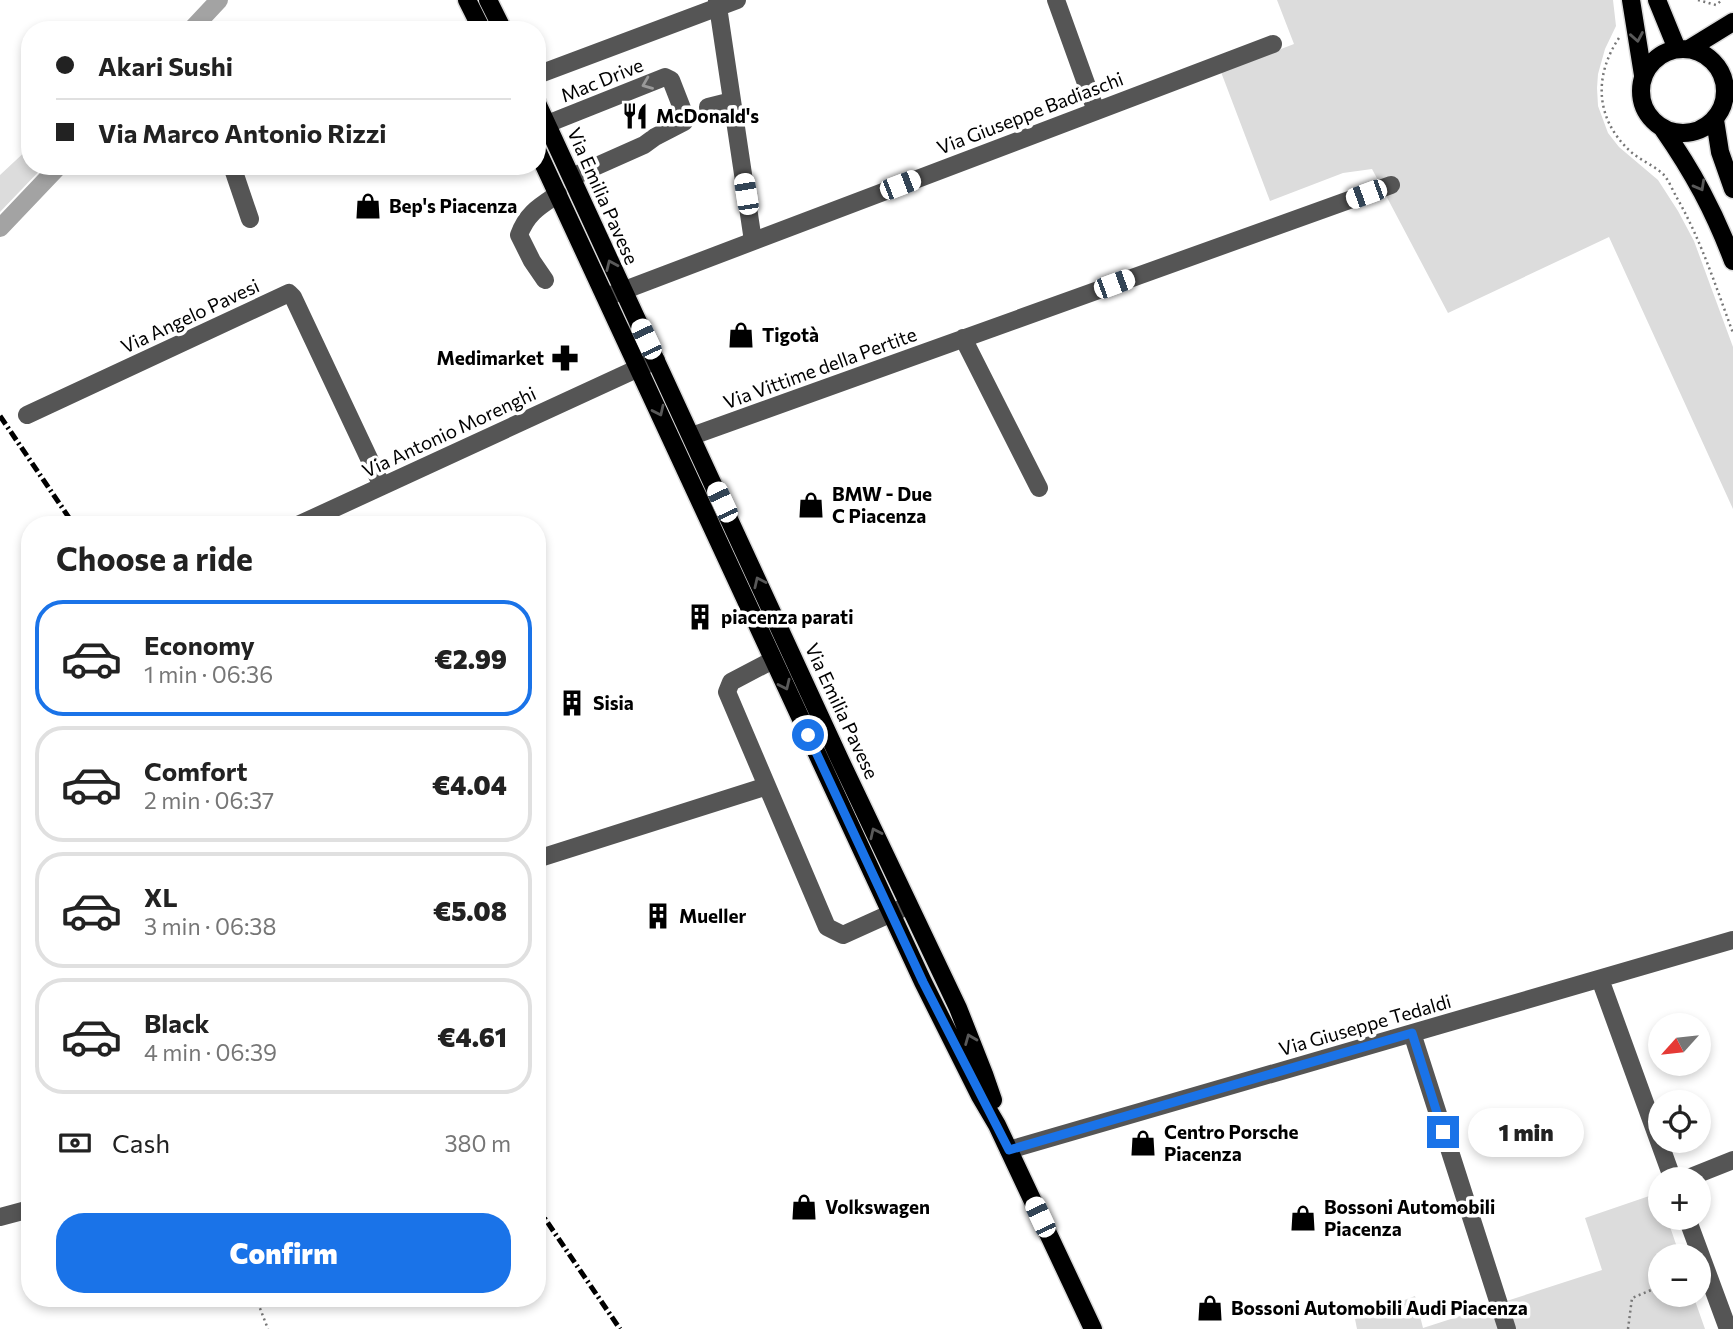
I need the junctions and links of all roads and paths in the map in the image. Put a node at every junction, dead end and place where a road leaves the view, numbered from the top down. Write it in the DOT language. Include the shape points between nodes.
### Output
graph roads {
  1 [pos="467,0"];
  2 [pos="488,0"];
  3 [pos="737,0"];
  4 [pos="1055,0"];
  5 [pos="1630,0"];
  6 [pos="1657,0"];
  7 [pos="1698,0"];
  8 [pos="1722,0"];
  9 [pos="717,4"];
  10 [pos="478,21"];
  11 [pos="498,21"];
  12 [pos="1733,22"];
  13 [pos="1624,32"];
  14 [pos="1273,44"];
  15 [pos="1683,49"];
  16 [pos="546,71"];
  17 [pos="1643,75"];
  18 [pos="1729,82"];
  19 [pos="732,101"];
  20 [pos="708,107"];
  21 [pos="1096,111"];
  22 [pos="1715,120"];
  23 [pos="547,124"];
  24 [pos="1663,129"];
  25 [pos="546,168"];
  26 [pos="235,175"];
  27 [pos="572,177"];
  28 [pos="1391,185"];
  29 [pos="1733,189"];
  30 [pos="558,194"];
  31 [pos="250,219"];
  32 [pos="753,241"];
  33 [pos="1733,261"];
  34 [pos="545,280"];
  35 [pos="623,290"];
  36 [pos="606,298"];
  37 [pos="1733,333"];
  38 [pos="963,338"];
  39 [pos="656,360"];
  40 [pos="639,368"];
  41 [pos="27,415"];
  42 [pos="692,436"];
  43 [pos="382,486"];
  44 [pos="1039,488"];
  45 [pos="317,516"];
  46 [pos="783,635"];
  47 [pos="769,652"];
  48 [pos="768,786"];
  49 [pos="546,856"];
  50 [pos="909,905"];
  51 [pos="892,914"];
  52 [pos="1733,940"];
  53 [pos="1600,979"];
  54 [pos="1412,1033"];
  55 [pos="1009,1150"];
  56 [pos="1733,1160"];
  57 [pos="1668,1167"];
  58 [pos="1711,1169"];
  59 [pos="21,1211"];
  60 [pos="0,1217"];
  61 [pos="1691,1230"];
  62 [pos="1648,1291"];
  63 [pos="259,1307"];
  64 [pos="268,1329"];
  65 [pos="1093,1329"];
  66 [pos="1507,1329"];
  67 [pos="1628,1329"];
  68 [pos="1728,1329"];
  1 -- 10 [label="main road"];
  2 -- 11 [label="main road"];
  3 -- 9 [label="street"];
  4 -- 21 [label="street"];
  5 -- 17 [label="main road, one-way"];
  6 -- 15 [label="main road"];
  7 -- 8 [label="path" via="1716,5"];
  9 -- 16 [label="street"];
  9 -- 19 [label="street"];
  12 -- 15 [label="main road"];
  13 -- 37 [label="path" via="1612,48 1601,81 1608,122 1631,152 1664,175 1698,239"];
  14 -- 21 [label="street, Via Giuseppe Badiaschi"];
  15 -- 17 [label="main road" via="1657,57"];
  15 -- 18 [label="main road" via="1703,53"];
  17 -- 24 [label="main road" via="1640,99 1653,122"];
  18 -- 22 [label="main road"];
  19 -- 20 [label="street"];
  19 -- 32 [label="street"];
  21 -- 32 [label="street, Via Giuseppe Badiaschi"];
  22 -- 24 [label="main road" via="1690,133"];
  22 -- 29 [label="main road"];
  23 -- 27 [label="main road, Via Emilia Pavese"];
  27 -- 23 [label="street, Mac Drive, one-way" via="684,122 671,80 665,77"];
  24 -- 33 [label="main road, one-way" via="1709,203"];
  25 -- 30 [label="main road, Via Emilia Pavese"];
  26 -- 31 [label="street"];
  35 -- 27 [label="main road, Via Emilia Pavese, one-way"];
  28 -- 38 [label="street, Via Vittime della Pertite"];
  30 -- 34 [label="street" via="534,210 519,234"];
  30 -- 36 [label="main road, Via Emilia Pavese"];
  32 -- 35 [label="street, Via Giuseppe Badiaschi"];
  35 -- 36 [label="street, Via Giuseppe Badiaschi"];
  35 -- 39 [label="main road, Via Emilia Pavese"];
  36 -- 40 [label="main road, Via Emilia Pavese"];
  38 -- 42 [label="street, Via Vittime della Pertite"];
  38 -- 44 [label="street"];
  39 -- 40 [label="street, Via Antonio Morenghi"];
  39 -- 42 [label="main road, Via Emilia Pavese"];
  40 -- 43 [label="street, Via Antonio Morenghi"];
  40 -- 47 [label="main road, Via Emilia Pavese, one-way"];
  41 -- 43 [label="street, Via Angelo Pavesi" via="289,293"];
  46 -- 42 [label="main road, Via Emilia Pavese, one-way"];
  43 -- 45 [label="street, Via Antonio Morenghi"];
  46 -- 47 [label="street"];
  50 -- 46 [label="main road, Via Emilia Pavese, one-way"];
  47 -- 48 [label="street" via="731,682 727,692"];
  47 -- 51 [label="main road, Via Emilia Pavese, one-way"];
  48 -- 49 [label="street"];
  48 -- 51 [label="street" via="827,927 843,935"];
  50 -- 51 [label="street"];
  55 -- 50 [label="main road, Via Emilia Pavese, one-way" via="962,1019"];
  51 -- 55 [label="main road, Via Emilia Pavese"];
  52 -- 53 [label="street, Via Giuseppe Tedaldi"];
  53 -- 54 [label="street, Via Giuseppe Tedaldi"];
  53 -- 57 [label="street"];
  54 -- 55 [label="street, Via Giuseppe Tedaldi"];
  54 -- 66 [label="street"];
  55 -- 65 [label="main road, Via Emilia Pavese"];
  56 -- 58 [label="street"];
  59 -- 60 [label="street"];
  61 -- 68 [label="street"];
  62 -- 67 [label="path" via="1632,1298"];
  63 -- 64 [label="path"];
}
